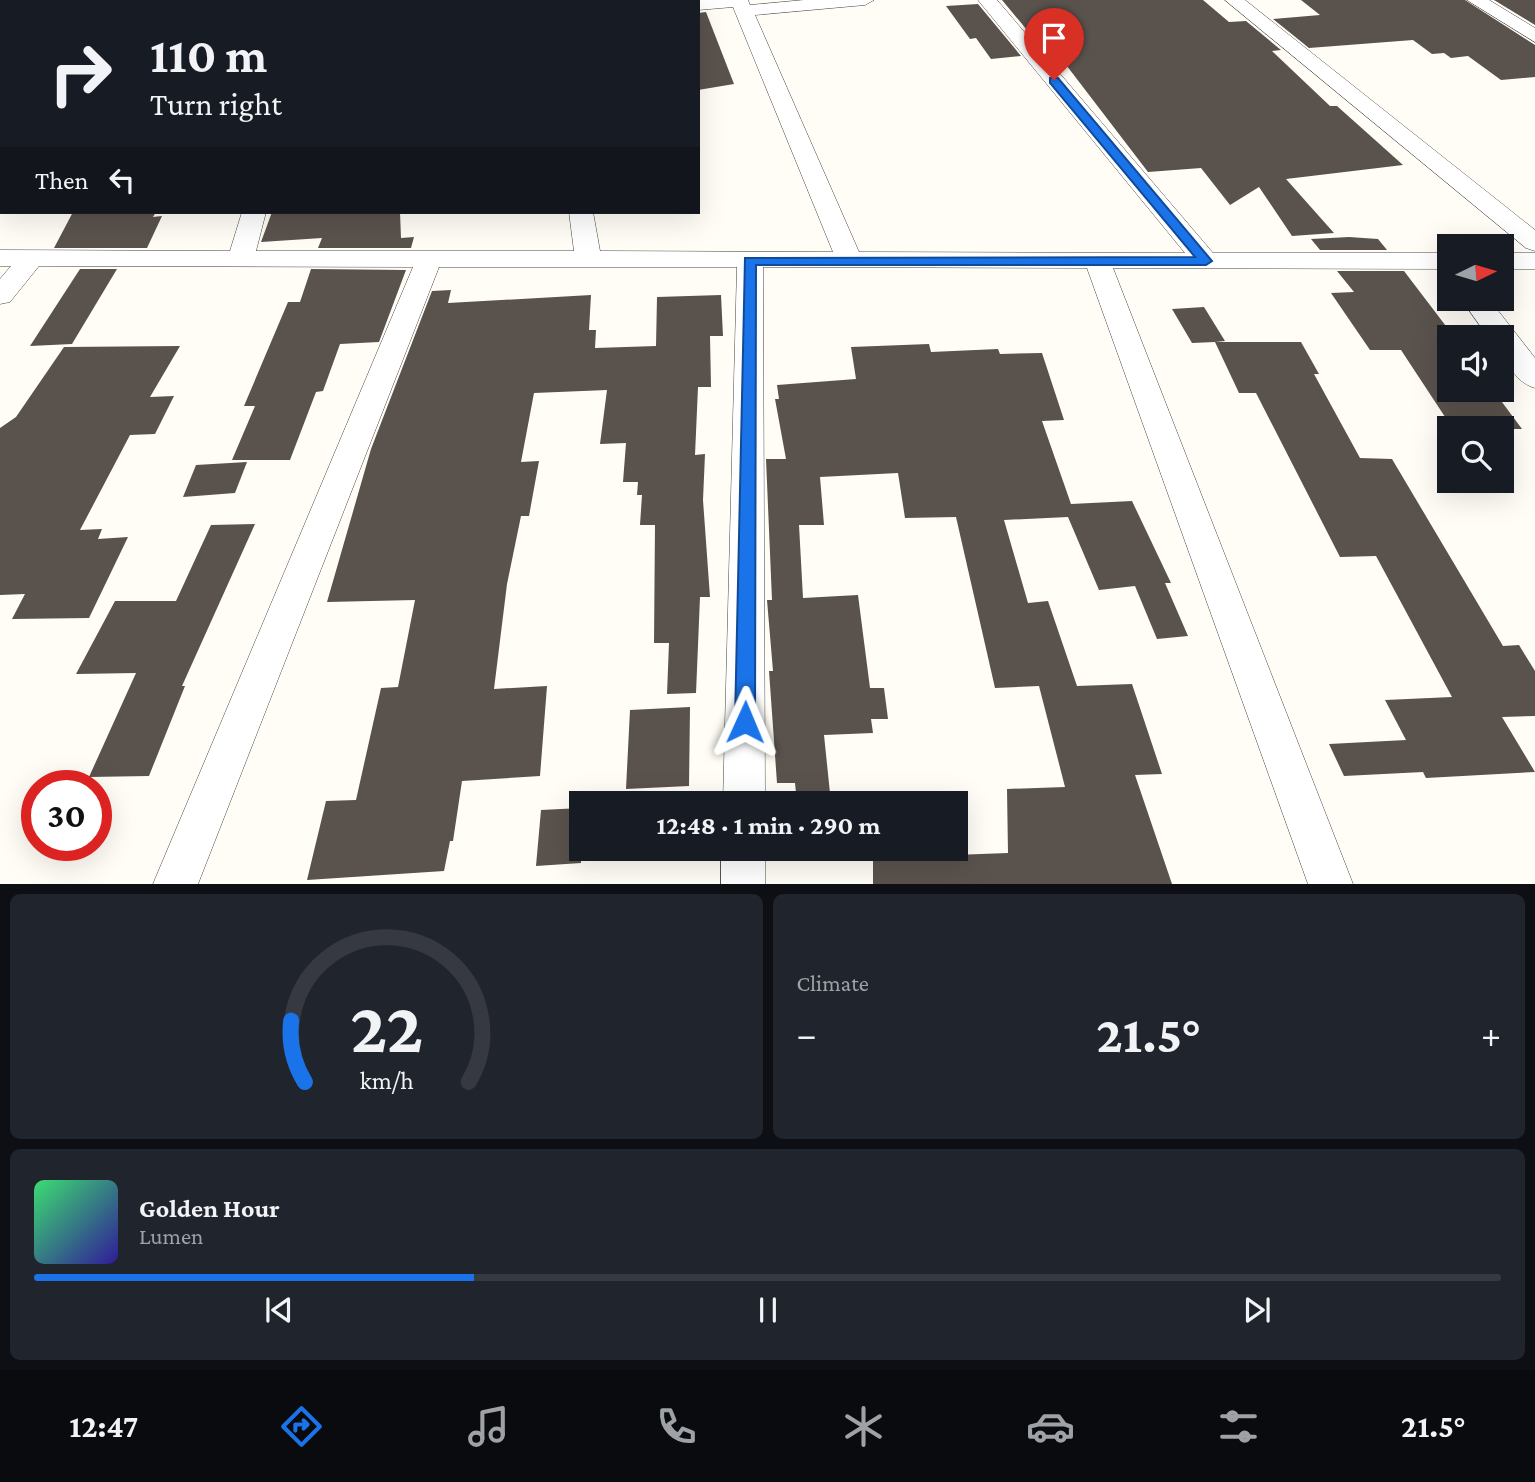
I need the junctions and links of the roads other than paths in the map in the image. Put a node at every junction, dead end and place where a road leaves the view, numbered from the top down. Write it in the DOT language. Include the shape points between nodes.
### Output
graph roads {
  1 [pos="865,0"];
  2 [pos="987,0"];
  3 [pos="1234,0"];
  4 [pos="1476,0"];
  5 [pos="700,4"];
  6 [pos="740,4"];
  7 [pos="1535,36"];
  8 [pos="253,214"];
  9 [pos="581,214"];
  10 [pos="1535,243"];
  11 [pos="0,258"];
  12 [pos="32,258"];
  13 [pos="240,260"];
  14 [pos="429,260"];
  15 [pos="588,260"];
  16 [pos="750,261"];
  17 [pos="850,261"];
  18 [pos="1097,261"];
  19 [pos="1206,261"];
  20 [pos="1514,261"];
  21 [pos="1535,261"];
  22 [pos="1437,263"];
  23 [pos="0,296"];
  24 [pos="1484,312"];
  25 [pos="1535,378"];
  26 [pos="744,791"];
  27 [pos="743,861"];
  28 [pos="175,884"];
  29 [pos="743,884"];
  30 [pos="1331,884"];
  1 -- 6 [label="street"];
  2 -- 19 [label="street"];
  3 -- 10 [label="street"];
  4 -- 7 [label="street"];
  5 -- 6 [label="street"];
  6 -- 17 [label="street"];
  8 -- 13 [label="street"];
  9 -- 15 [label="street"];
  11 -- 12 [label="street"];
  12 -- 13 [label="street"];
  12 -- 23 [label="street"];
  13 -- 14 [label="street"];
  14 -- 15 [label="street"];
  14 -- 28 [label="street"];
  15 -- 16 [label="street"];
  16 -- 17 [label="street"];
  16 -- 26 [label="street"];
  17 -- 18 [label="street"];
  18 -- 19 [label="street"];
  18 -- 30 [label="street"];
  19 -- 22 [label="street"];
  20 -- 21 [label="street"];
  24 -- 25 [label="street"];
  27 -- 29 [label="street"];
}
